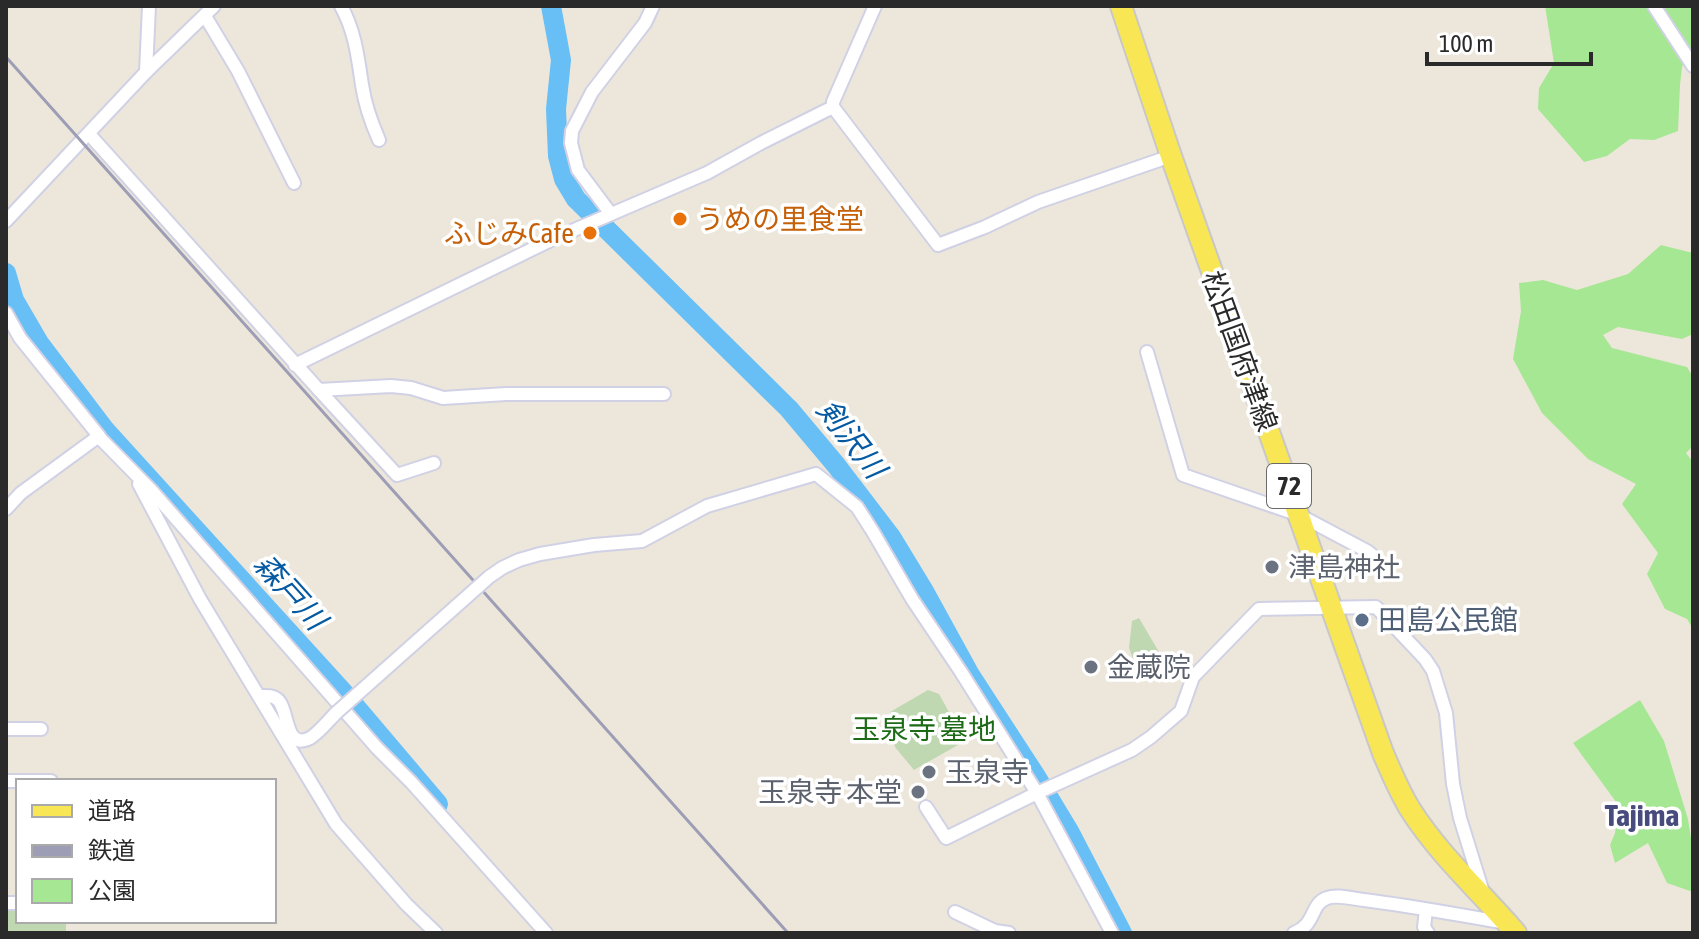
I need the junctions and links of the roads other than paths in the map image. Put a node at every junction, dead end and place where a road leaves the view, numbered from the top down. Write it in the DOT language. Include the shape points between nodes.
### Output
graph roads {
  1 [pos="149,6"];
  2 [pos="341,6"];
  3 [pos="653,6"];
  4 [pos="875,6"];
  5 [pos="1121,6"];
  6 [pos="1654,6"];
  7 [pos="210,11"];
  8 [pos="1693,66"];
  9 [pos="146,72"];
  10 [pos="833,107"];
  11 [pos="89,134"];
  12 [pos="379,140"];
  13 [pos="1171,156"];
  14 [pos="294,183"];
  15 [pos="603,217"];
  16 [pos="6,221"];
  17 [pos="6,313"];
  18 [pos="1147,352"];
  19 [pos="295,365"];
  20 [pos="319,390"];
  21 [pos="664,394"];
  22 [pos="97,435"];
  23 [pos="434,463"];
  24 [pos="134,474"];
  25 [pos="6,509"];
  26 [pos="1299,515"];
  27 [pos="1374,561"];
  28 [pos="1332,608"];
  29 [pos="259,696"];
  30 [pos="6,729"];
  31 [pos="41,729"];
  32 [pos="1037,793"];
  33 [pos="926,807"];
  34 [pos="1485,900"];
  35 [pos="1426,910"];
  36 [pos="955,912"];
  37 [pos="1512,928"];
  38 [pos="436,933"];
  39 [pos="546,933"];
  40 [pos="1009,933"];
  41 [pos="1112,933"];
  42 [pos="1294,933"];
  43 [pos="1428,933"];
  1 -- 9 [label="street"];
  2 -- 12 [label="street"];
  3 -- 15 [label="street" via="596,86 572,131 578,170"];
  4 -- 10 [label="street"];
  5 -- 13 [label="main road, 松田国府津線 / 72"];
  6 -- 8 [label="street"];
  7 -- 9 [label="street"];
  7 -- 14 [label="street"];
  9 -- 11 [label="street"];
  10 -- 13 [label="street" via="938,245 1038,202"];
  10 -- 15 [label="street" via="707,173"];
  11 -- 16 [label="street"];
  11 -- 19 [label="street"];
  13 -- 26 [label="main road, 松田国府津線 / 72"];
  15 -- 19 [label="street"];
  17 -- 22 [label="street"];
  18 -- 26 [label="street" via="1183,475"];
  19 -- 20 [label="street"];
  20 -- 21 [label="street" via="391,386 443,398"];
  20 -- 23 [label="street" via="397,475"];
  22 -- 24 [label="street"];
  22 -- 25 [label="street"];
  24 -- 29 [label="street"];
  24 -- 39 [label="street"];
  26 -- 27 [label="street" via="1367,551"];
  26 -- 28 [label="main road, 松田国府津線 / 72"];
  28 -- 32 [label="street" via="1259,609 1193,677 1181,711 1158,731 1132,750"];
  28 -- 34 [label="main road, 松田国府津線 / 72" via="1394,781 1419,822"];
  28 -- 34 [label="street" via="1376,607 1433,671 1446,713 1460,818"];
  29 -- 32 [label="street, bridge" via="281,702 291,735 308,739 502,568 540,554 642,541 707,506 816,474 857,507"];
  29 -- 38 [label="street" via="336,824"];
  30 -- 31 [label="street"];
  32 -- 33 [label="street" via="946,838"];
  32 -- 41 [label="street"];
  34 -- 37 [label="main road, 松田国府津線 / 72"];
  35 -- 37 [label="street"];
  35 -- 42 [label="street" via="1330,896 1318,902 1310,922"];
  35 -- 43 [label="street"];
  36 -- 40 [label="street"];
}
